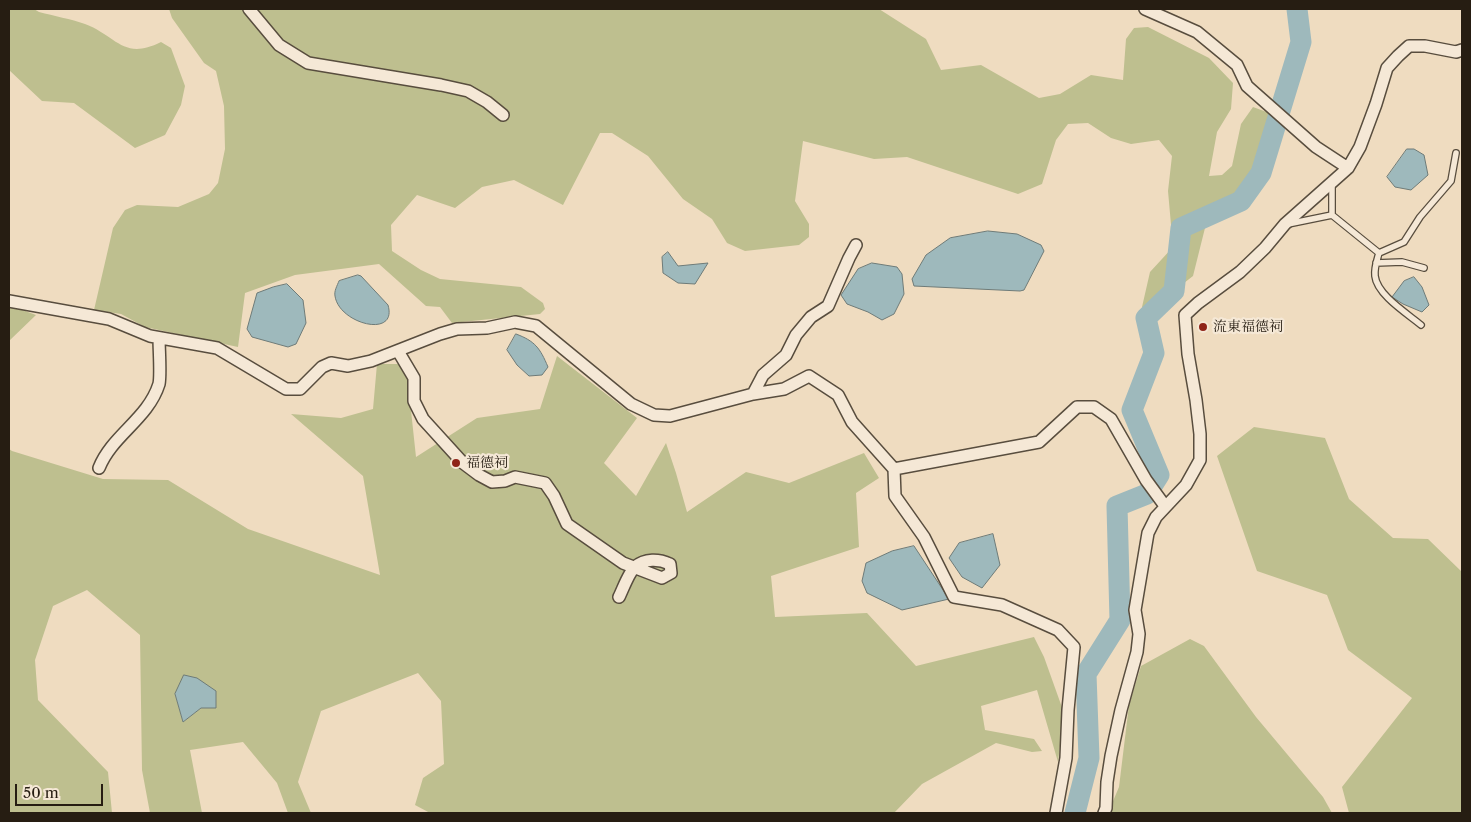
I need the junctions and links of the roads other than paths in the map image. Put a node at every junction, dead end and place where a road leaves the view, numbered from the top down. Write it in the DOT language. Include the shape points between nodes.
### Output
graph roads {
  1 [pos="249,9"];
  2 [pos="1145,9"];
  3 [pos="1462,50"];
  4 [pos="503,115"];
  5 [pos="1456,153"];
  6 [pos="1348,168"];
  7 [pos="1332,183"];
  8 [pos="1332,215"];
  9 [pos="1285,224"];
  10 [pos="856,245"];
  11 [pos="1380,253"];
  12 [pos="1376,263"];
  13 [pos="1424,268"];
  14 [pos="9,301"];
  15 [pos="1421,325"];
  16 [pos="160,338"];
  17 [pos="398,351"];
  18 [pos="753,394"];
  19 [pos="99,468"];
  20 [pos="894,469"];
  21 [pos="1165,506"];
  22 [pos="620,597"];
  23 [pos="1056,813"];
  24 [pos="1104,813"];
  1 -- 4 [label="street" via="279,46 308,63 468,91"];
  2 -- 6 [label="street" via="1197,32 1237,65 1247,86 1316,147"];
  3 -- 6 [label="street" via="1409,46 1398,56 1387,68 1360,147"];
  5 -- 11 [label="lane" via="1451,181 1420,217 1404,242"];
  6 -- 7 [label="street"];
  7 -- 8 [label="lane"];
  7 -- 9 [label="street"];
  8 -- 9 [label="lane"];
  8 -- 11 [label="lane"];
  9 -- 21 [label="street" via="1240,272 1198,302 1185,316 1200,434 1200,460 1186,485"];
  10 -- 18 [label="street" via="828,306 811,317 796,335 786,355 763,375"];
  11 -- 12 [label="lane"];
  12 -- 13 [label="lane" via="1402,262"];
  12 -- 15 [label="lane" via="1375,278 1384,294"];
  14 -- 16 [label="street" via="109,319"];
  16 -- 17 [label="street" via="217,348 286,389 300,389 322,367 331,363 348,366 371,362"];
  16 -- 19 [label="street" via="159,383 144,412 113,443"];
  17 -- 18 [label="street" via="457,328 487,328 515,322 536,326 631,404 654,415 670,416"];
  17 -- 22 [label="street" via="414,378 414,401 423,419 463,463 492,482 515,477 544,483 567,524 634,568"];
  18 -- 20 [label="street" via="784,389 809,376 838,395 852,422"];
  20 -- 21 [label="street" via="1039,442 1077,407 1094,407 1111,419"];
  20 -- 23 [label="street" via="895,496 924,537 954,597 1002,605 1058,630 1074,646 1066,758"];
  21 -- 24 [label="street" via="1148,533 1135,610 1139,634 1137,652 1111,756"];
}
